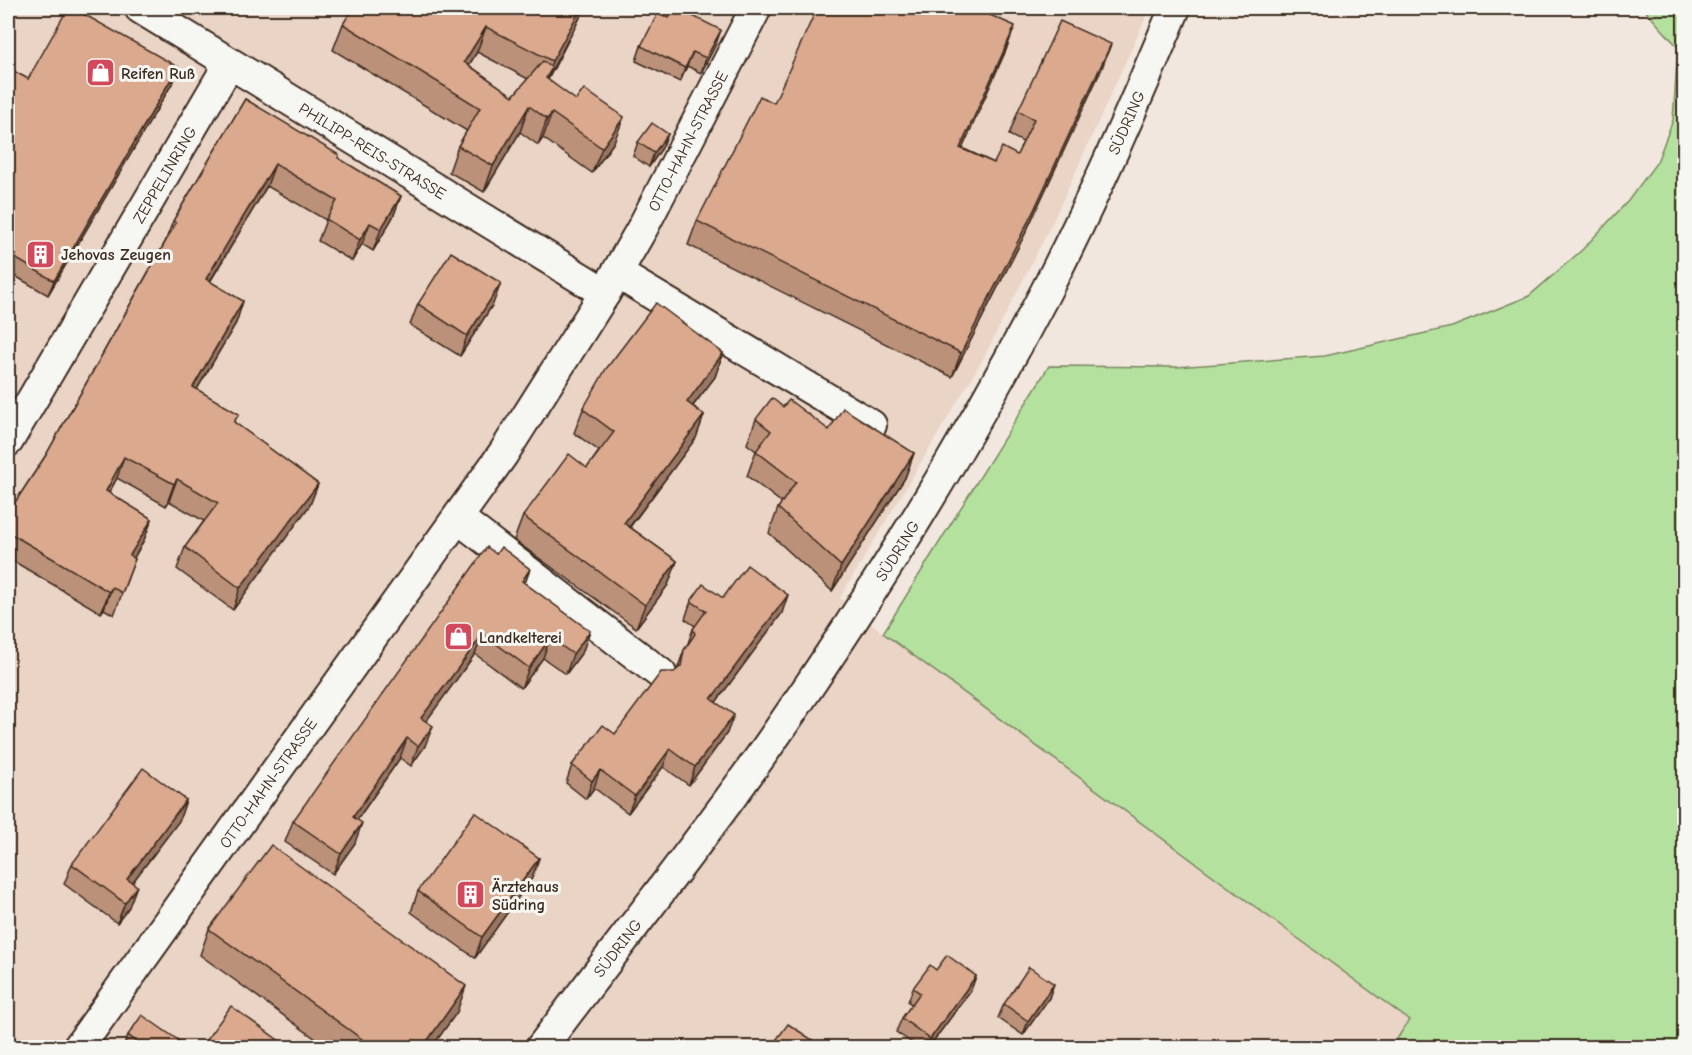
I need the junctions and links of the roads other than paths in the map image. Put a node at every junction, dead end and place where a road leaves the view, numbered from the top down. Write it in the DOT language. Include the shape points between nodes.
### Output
graph roads {
  1 [pos="140,8"];
  2 [pos="756,8"];
  3 [pos="1174,8"];
  4 [pos="229,64"];
  5 [pos="611,283"];
  6 [pos="871,425"];
  7 [pos="8,441"];
  8 [pos="458,518"];
  9 [pos="661,674"];
  10 [pos="548,1045"];
  11 [pos="78,1047"];
  1 -- 4 [label="street, PHILIPP-REIS-STRASSE"];
  2 -- 5 [label="street, OTTO-HAHN-STRASSE"];
  3 -- 10 [label="street, SÜDRING" via="1046,291 878,580 736,791"];
  4 -- 5 [label="street, PHILIPP-REIS-STRASSE"];
  4 -- 7 [label="street, ZEPPELINRING"];
  5 -- 6 [label="street"];
  5 -- 8 [label="street, OTTO-HAHN-STRASSE"];
  8 -- 9 [label="street"];
  8 -- 11 [label="street, OTTO-HAHN-STRASSE"];
}
